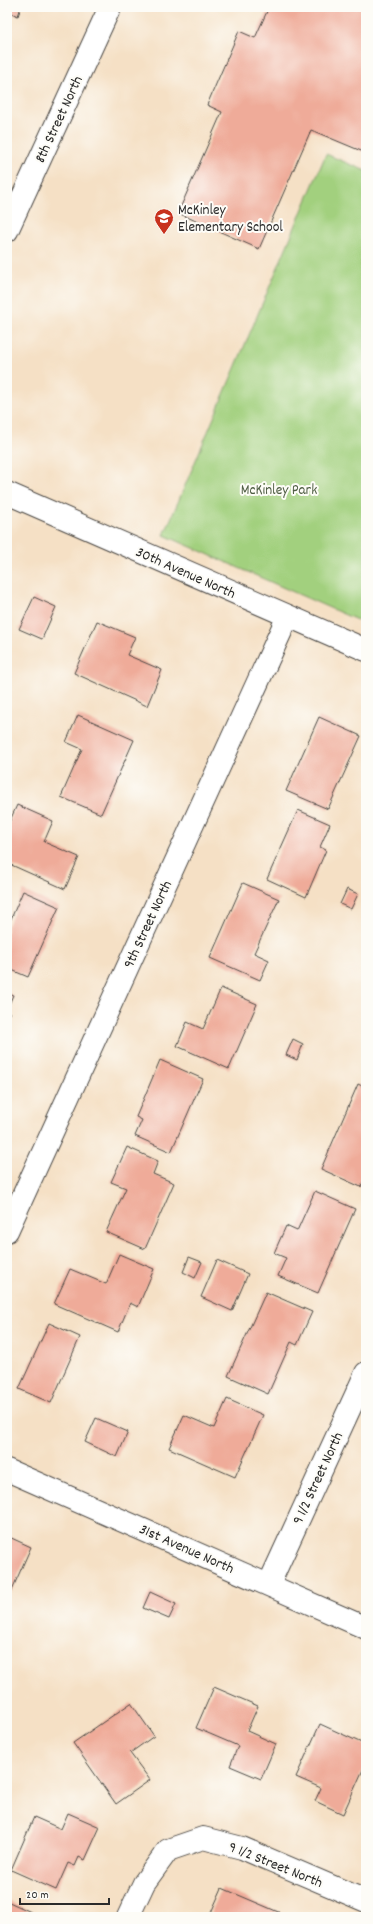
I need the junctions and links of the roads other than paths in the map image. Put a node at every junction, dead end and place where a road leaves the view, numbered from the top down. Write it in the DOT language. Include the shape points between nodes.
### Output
graph roads {
  1 [pos="110,7"];
  2 [pos="7,231"];
  3 [pos="7,493"];
  4 [pos="288,616"];
  5 [pos="366,650"];
  6 [pos="7,1231"];
  7 [pos="366,1373"];
  8 [pos="7,1470"];
  9 [pos="269,1584"];
  10 [pos="366,1628"];
  11 [pos="366,1901"];
  12 [pos="128,1917"];
  1 -- 2 [label="street, 8th Street North"];
  3 -- 4 [label="street, 30th Avenue North"];
  4 -- 5 [label="street, 30th Avenue North"];
  4 -- 6 [label="street, 9th Street North"];
  7 -- 9 [label="street, 9 1/2 Street North"];
  8 -- 9 [label="street, 31st Avenue North"];
  9 -- 10 [label="street, 31st Avenue North"];
  11 -- 12 [label="street, 9 1/2 Street North" via="242,1848 203,1838 168,1850 144,1883"];
}
